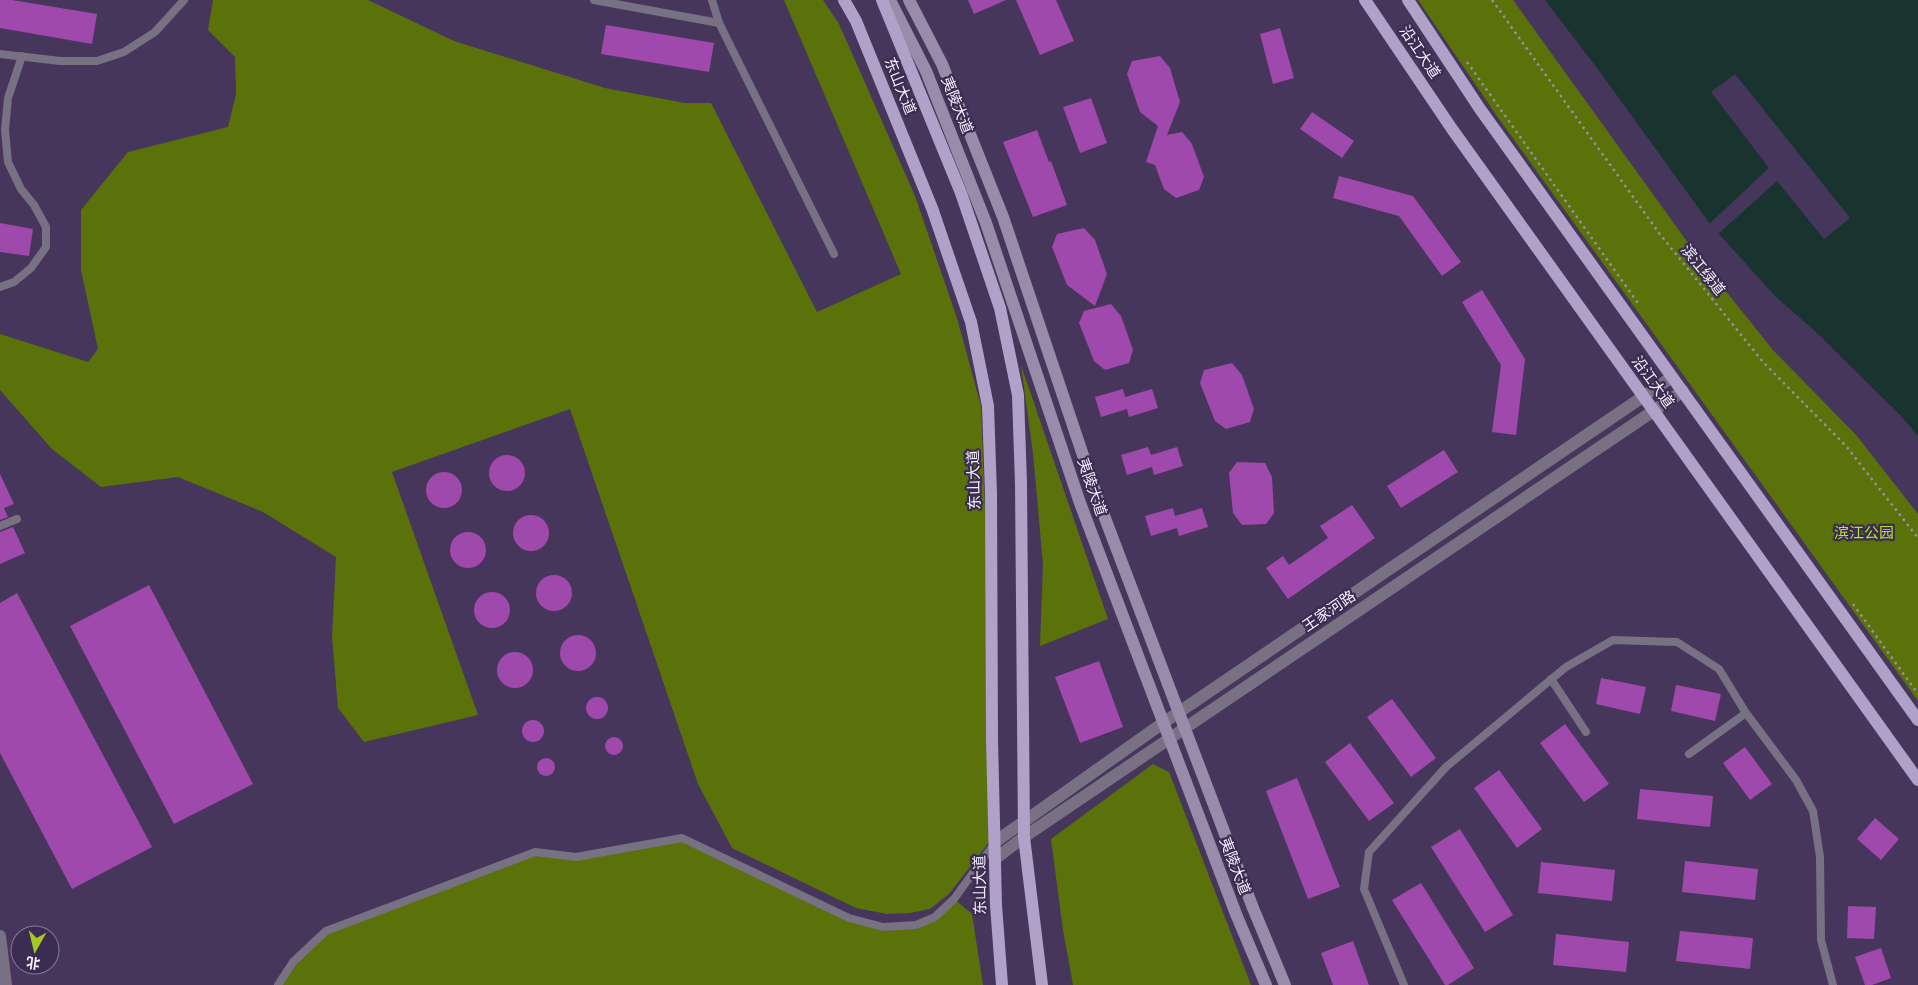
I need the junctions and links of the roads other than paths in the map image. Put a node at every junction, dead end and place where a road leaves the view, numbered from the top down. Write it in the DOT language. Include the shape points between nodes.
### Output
graph roads {
  1 [pos="184,0"];
  2 [pos="594,0"];
  3 [pos="712,0"];
  4 [pos="844,0"];
  5 [pos="882,0"];
  6 [pos="890,0"];
  7 [pos="910,0"];
  8 [pos="1365,0"];
  9 [pos="1408,0"];
  10 [pos="719,23"];
  11 [pos="0,54"];
  12 [pos="22,56"];
  13 [pos="834,254"];
  14 [pos="0,287"];
  15 [pos="1672,377"];
  16 [pos="1682,391"];
  17 [pos="1644,398"];
  18 [pos="1654,411"];
  19 [pos="17,519"];
  20 [pos="0,526"];
  21 [pos="1551,679"];
  22 [pos="1179,713"];
  23 [pos="1746,713"];
  24 [pos="1918,720"];
  25 [pos="1164,723"];
  26 [pos="1185,729"];
  27 [pos="1586,732"];
  28 [pos="1170,739"];
  29 [pos="1689,754"];
  30 [pos="1918,780"];
  31 [pos="1024,821"];
  32 [pos="1024,837"];
  33 [pos="995,842"];
  34 [pos="995,859"];
  35 [pos="0,936"];
  36 [pos="6,985"];
  37 [pos="278,985"];
  38 [pos="1002,985"];
  39 [pos="1042,985"];
  40 [pos="1266,985"];
  41 [pos="1285,985"];
  42 [pos="1404,985"];
  43 [pos="1833,985"];
  1 -- 12 [label="lane" via="155,32 124,52 97,61"];
  2 -- 10 [label="lane"];
  3 -- 10 [label="lane"];
  4 -- 33 [label="main road, 东山大道" via="856,21 932,208 971,322 988,406"];
  5 -- 31 [label="main road, 东山大道" via="961,193 1000,308 1018,395 1022,484"];
  6 -- 25 [label="main road, 夷陵大道" via="926,71 986,223 1080,503"];
  7 -- 22 [label="main road, 夷陵大道" via="942,64 1003,217 1097,497"];
  8 -- 17 [label="main road, 沿江大道" via="1452,129"];
  9 -- 15 [label="main road, 沿江大道" via="1480,109"];
  10 -- 13 [label="lane"];
  11 -- 12 [label="lane"];
  12 -- 14 [label="lane" via="8,98 5,130 8,162 20,189 34,205 46,227 46,247 31,268 14,282"];
  15 -- 16 [label="main road, 沿江大道"];
  15 -- 17 [label="street, 王家河路"];
  16 -- 18 [label="street, 王家河路"];
  16 -- 24 [label="main road, 沿江大道"];
  17 -- 18 [label="main road, 沿江大道"];
  17 -- 22 [label="street, 王家河路"];
  18 -- 26 [label="street, 王家河路"];
  18 -- 30 [label="main road, 沿江大道"];
  19 -- 20 [label="lane"];
  21 -- 23 [label="lane" via="1613,640 1677,642 1719,669"];
  21 -- 27 [label="lane"];
  21 -- 42 [label="lane" via="1446,767 1369,852 1364,890"];
  22 -- 25 [label="street, 王家河路"];
  22 -- 26 [label="main road, 夷陵大道"];
  23 -- 29 [label="lane"];
  23 -- 43 [label="lane" via="1796,780 1813,812 1820,858 1821,940"];
  25 -- 28 [label="main road, 夷陵大道"];
  25 -- 31 [label="street, 王家河路"];
  26 -- 28 [label="street, 王家河路"];
  26 -- 41 [label="main road, 夷陵大道"];
  28 -- 32 [label="street, 王家河路"];
  28 -- 40 [label="main road, 夷陵大道"];
  31 -- 32 [label="main road, 东山大道"];
  31 -- 33 [label="street, 王家河路"];
  32 -- 34 [label="street, 王家河路"];
  32 -- 39 [label="main road, 东山大道"];
  33 -- 34 [label="main road, 东山大道"];
  33 -- 37 [label="lane" via="954,899 935,917 916,925 883,927 849,918 682,838 576,857 534,852 326,931 293,962"];
  34 -- 38 [label="main road, 东山大道"];
  35 -- 36 [label="street"];
}
